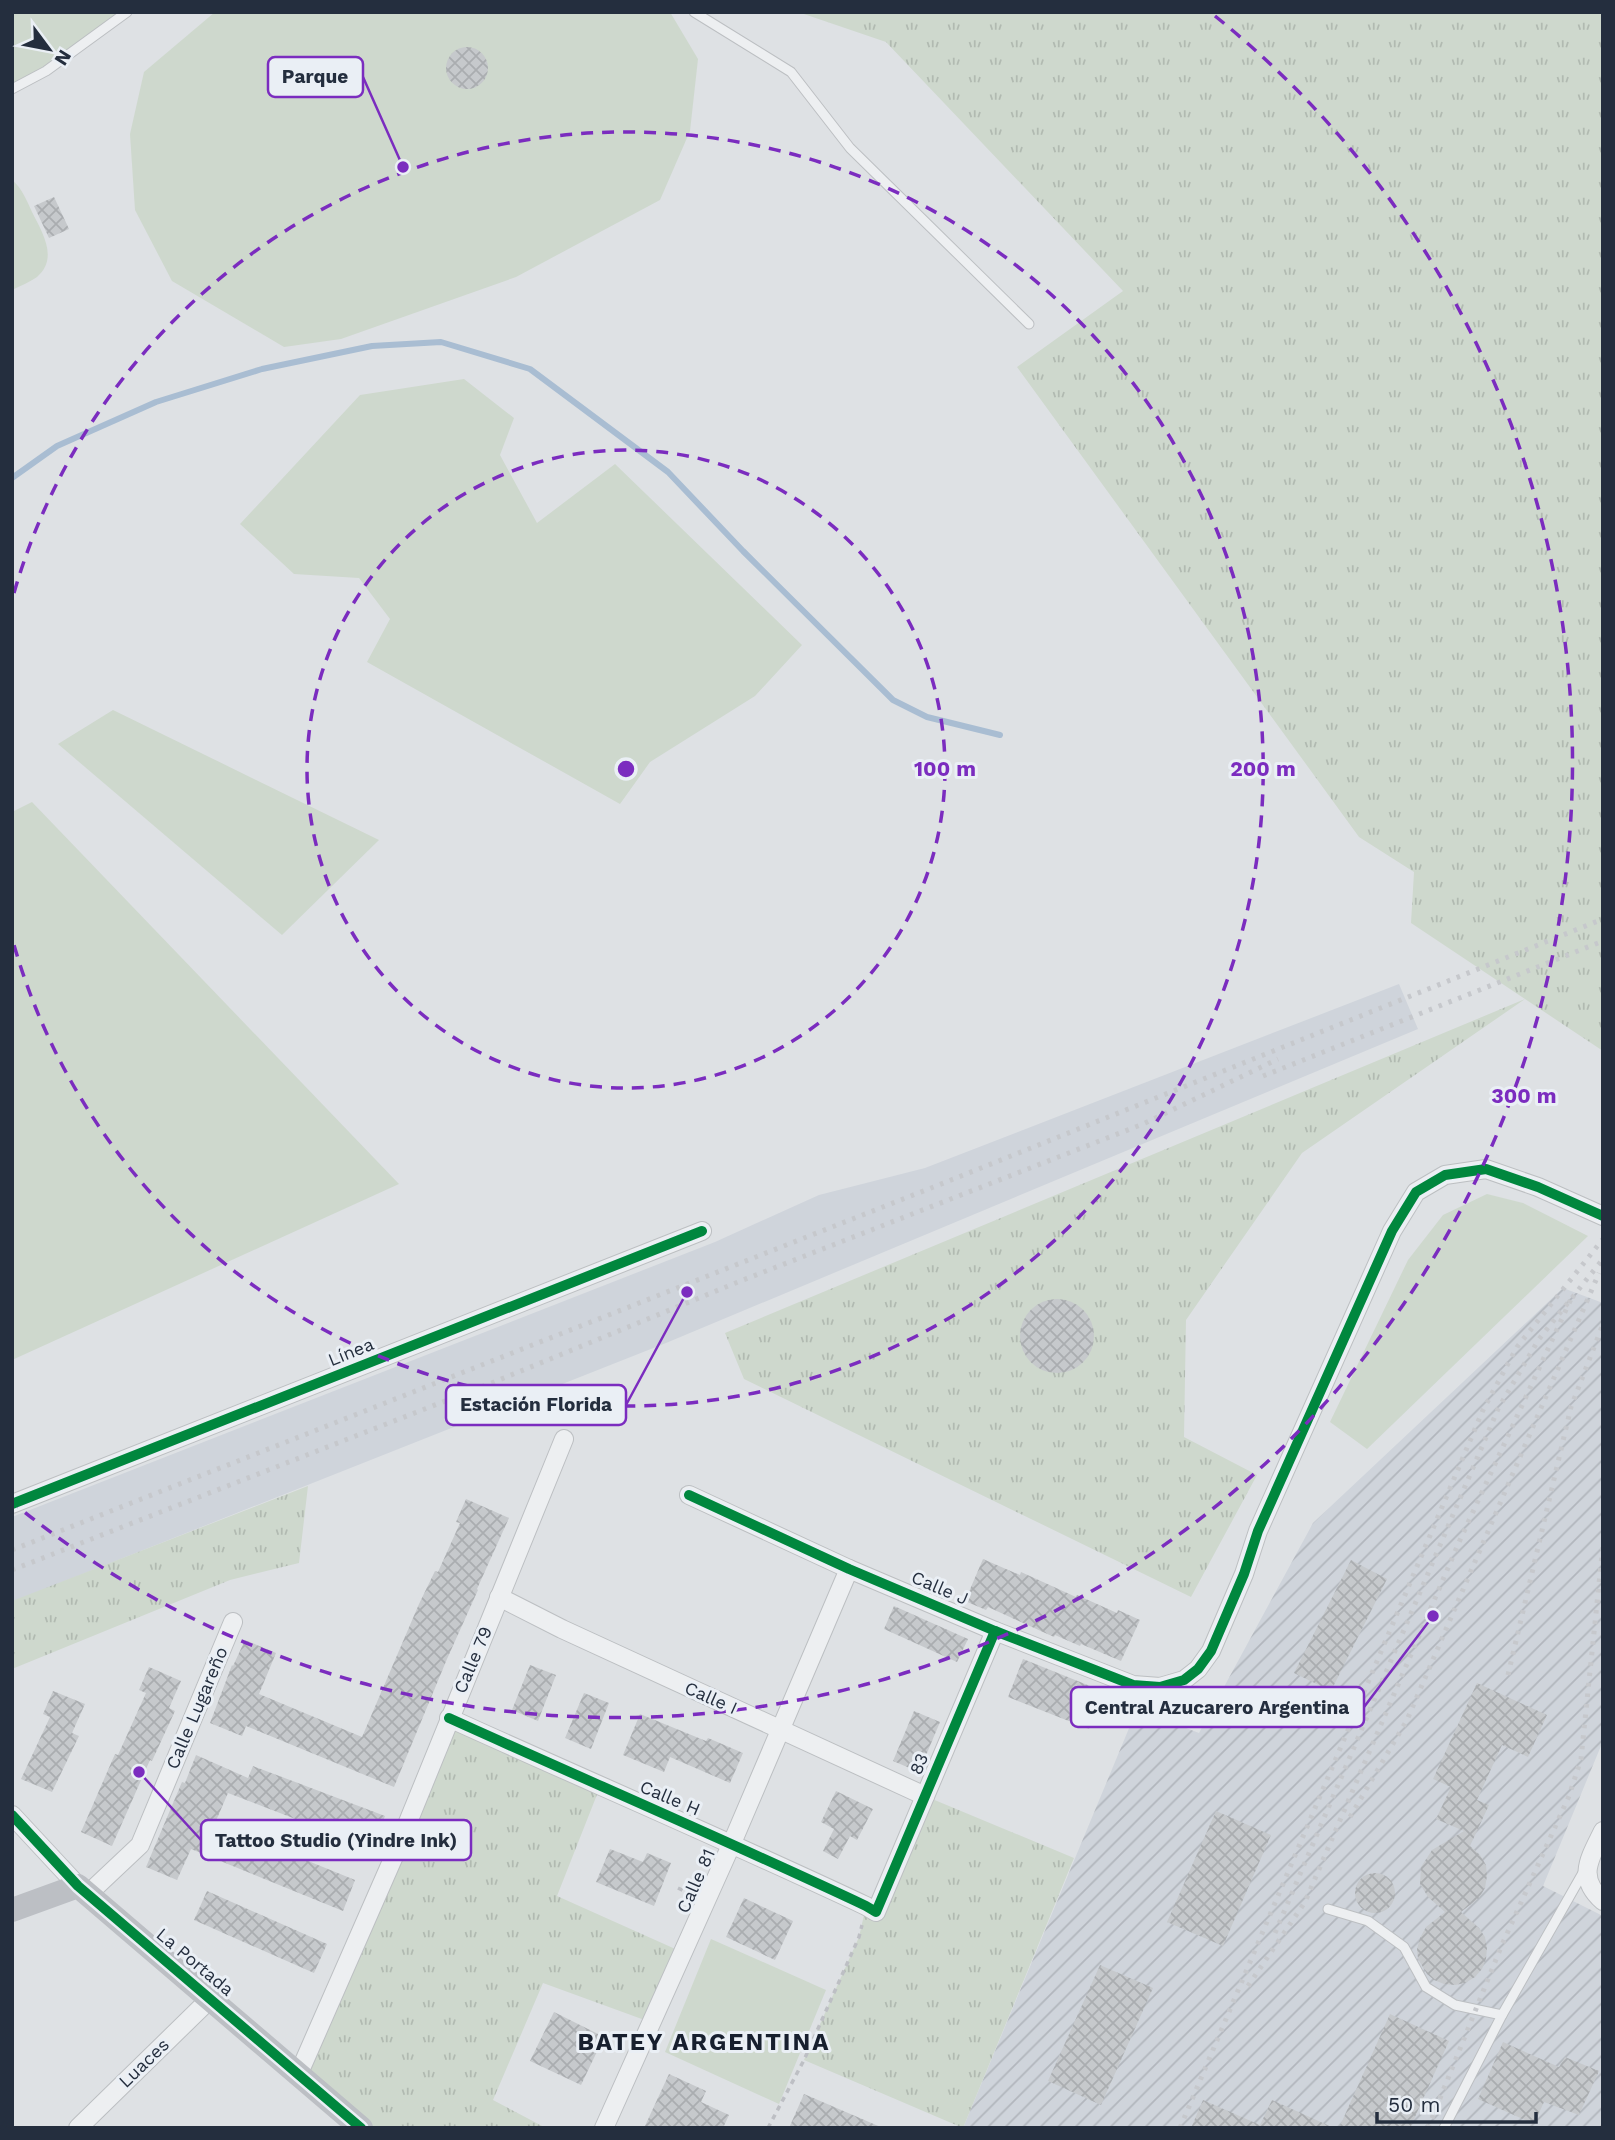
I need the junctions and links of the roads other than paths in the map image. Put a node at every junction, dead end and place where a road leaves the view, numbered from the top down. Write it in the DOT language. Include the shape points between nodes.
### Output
graph roads {
  1 [pos="127,12"];
  2 [pos="694,12"];
  3 [pos="12,89"];
  4 [pos="1029,324"];
  5 [pos="1603,1216"];
  6 [pos="702,1231"];
  7 [pos="564,1439"];
  8 [pos="689,1495"];
  9 [pos="12,1504"];
  10 [pos="849,1569"];
  11 [pos="499,1597"];
  12 [pos="233,1622"];
  13 [pos="995,1631"];
  14 [pos="449,1718"];
  15 [pos="781,1729"];
  16 [pos="925,1796"];
  17 [pos="12,1815"];
  18 [pos="1603,1831"];
  19 [pos="732,1843"];
  20 [pos="1587,1867"];
  21 [pos="83,1890"];
  22 [pos="1602,1900"];
  23 [pos="871,1909"];
  24 [pos="1328,1909"];
  25 [pos="12,1910"];
  26 [pos="211,1998"];
  27 [pos="1502,2015"];
  28 [pos="299,2073"];
  29 [pos="78,2128"];
  30 [pos="361,2128"];
  31 [pos="604,2128"];
  32 [pos="1444,2128"];
  1 -- 3 [label="lane" via="47,71"];
  2 -- 4 [label="lane" via="791,72 850,148"];
  5 -- 13 [label="street, Calle J" via="1486,1169 1446,1175 1416,1192 1392,1231 1258,1531 1211,1651 1184,1680 1160,1687 1133,1685"];
  6 -- 9 [label="street, Línea"];
  7 -- 11 [label="street, Calle 79"];
  8 -- 10 [label="street, Calle J"];
  10 -- 13 [label="street, Calle J"];
  10 -- 15 [label="street, Calle 81"];
  11 -- 14 [label="street, Calle 79"];
  11 -- 15 [label="street, Calle I"];
  12 -- 21 [label="street, Calle Lugareño" via="140,1845"];
  13 -- 16 [label="street, 83"];
  14 -- 19 [label="street, Calle H"];
  14 -- 28 [label="street, Calle 79"];
  15 -- 16 [label="street, Calle I"];
  15 -- 19 [label="street, Calle 81"];
  16 -- 23 [label="street, 83"];
  17 -- 21 [label="street, La Portada"];
  18 -- 20 [label="street"];
  19 -- 23 [label="street, Calle H"];
  19 -- 31 [label="street, Calle 81"];
  20 -- 22 [label="street" via="1590,1888"];
  20 -- 27 [label="lane"];
  21 -- 25 [label="street"];
  21 -- 26 [label="street, La Portada"];
  24 -- 27 [label="lane" via="1368,1921 1404,1947 1426,1987 1455,2005"];
  26 -- 28 [label="street, La Portada"];
  26 -- 29 [label="street, Luaces"];
  27 -- 32 [label="lane"];
  28 -- 30 [label="street, La Portada"];
}
